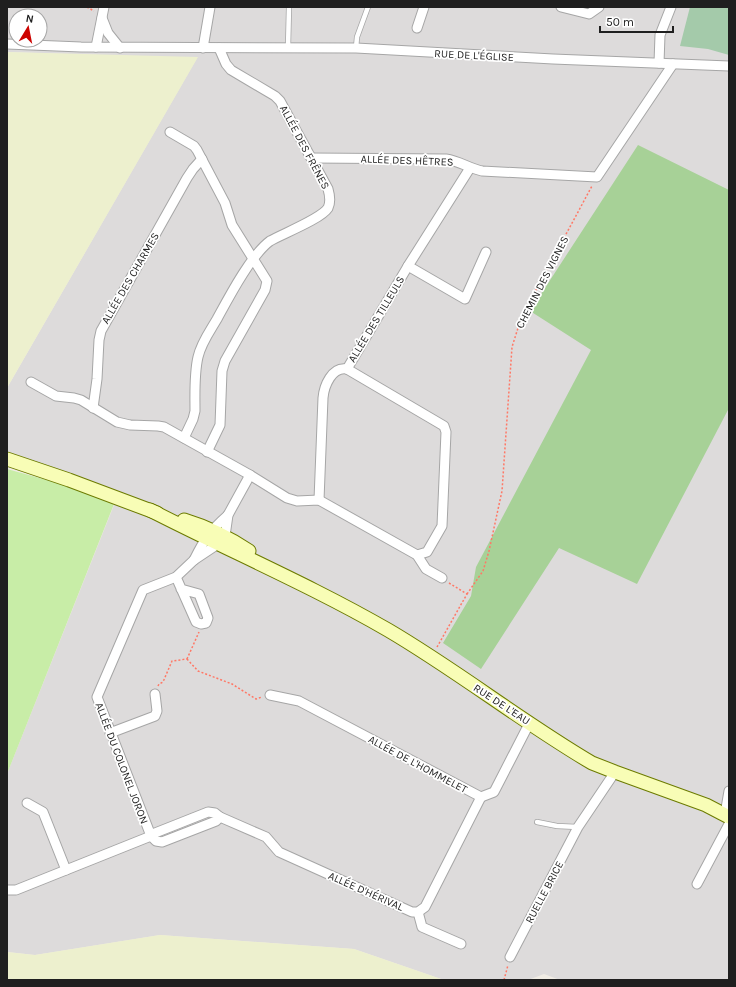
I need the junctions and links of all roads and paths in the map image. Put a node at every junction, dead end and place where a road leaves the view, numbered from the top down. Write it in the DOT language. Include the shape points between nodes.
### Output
graph roads {
  1 [pos="210,7"];
  2 [pos="289,7"];
  3 [pos="368,7"];
  4 [pos="424,7"];
  5 [pos="561,7"];
  6 [pos="599,7"];
  7 [pos="671,7"];
  8 [pos="103,12"];
  9 [pos="417,28"];
  10 [pos="7,44"];
  11 [pos="96,47"];
  12 [pos="120,48"];
  13 [pos="203,48"];
  14 [pos="219,48"];
  15 [pos="288,48"];
  16 [pos="356,48"];
  17 [pos="659,63"];
  18 [pos="673,64"];
  19 [pos="729,66"];
  20 [pos="170,132"];
  21 [pos="311,158"];
  22 [pos="202,159"];
  23 [pos="470,168"];
  24 [pos="597,177"];
  25 [pos="486,252"];
  26 [pos="253,259"];
  27 [pos="408,266"];
  28 [pos="347,369"];
  29 [pos="31,382"];
  30 [pos="93,408"];
  31 [pos="184,438"];
  32 [pos="207,452"];
  33 [pos="7,459"];
  34 [pos="250,475"];
  35 [pos="319,500"];
  36 [pos="228,516"];
  37 [pos="208,534"];
  38 [pos="221,540"];
  39 [pos="416,555"];
  40 [pos="194,560"];
  41 [pos="176,577"];
  42 [pos="442,578"];
  43 [pos="181,589"];
  44 [pos="467,594"];
  45 [pos="201,624"];
  46 [pos="431,658"];
  47 [pos="187,659"];
  48 [pos="155,694"];
  49 [pos="270,695"];
  50 [pos="530,722"];
  51 [pos="110,733"];
  52 [pos="615,772"];
  53 [pos="729,791"];
  54 [pos="481,797"];
  55 [pos="27,803"];
  56 [pos="728,818"];
  57 [pos="537,822"];
  58 [pos="578,827"];
  59 [pos="151,836"];
  60 [pos="66,870"];
  61 [pos="697,884"];
  62 [pos="7,890"];
  63 [pos="418,912"];
  64 [pos="461,944"];
  65 [pos="510,958"];
  66 [pos="504,980"];
  1 -- 13 [label="street"];
  2 -- 15 [label="lane"];
  3 -- 16 [label="lane" via="357,37"];
  4 -- 9 [label="street"];
  5 -- 6 [label="street" via="589,14"];
  7 -- 17 [label="street" via="660,35"];
  8 -- 11 [label="street"];
  8 -- 12 [label="street" via="108,33"];
  10 -- 11 [label="street, RUE DE L'ÉGLISE"];
  11 -- 12 [label="street, RUE DE L'ÉGLISE"];
  12 -- 13 [label="street, RUE DE L'ÉGLISE"];
  13 -- 14 [label="street, RUE DE L'ÉGLISE"];
  14 -- 15 [label="street, RUE DE L'ÉGLISE"];
  14 -- 21 [label="street, ALLÉE DES FRÊNES" via="231,70 280,101"];
  15 -- 16 [label="street, RUE DE L'ÉGLISE"];
  16 -- 17 [label="street, RUE DE L'ÉGLISE"];
  17 -- 18 [label="street, RUE DE L'ÉGLISE"];
  18 -- 19 [label="street, RUE DE L'ÉGLISE"];
  18 -- 24 [label="street"];
  20 -- 22 [label="street" via="194,146"];
  21 -- 23 [label="street, ALLÉE DES HÊTRES" via="446,159 460,162"];
  21 -- 26 [label="street, ALLÉE DES FRÊNES" via="328,190 330,197 327,209 320,216 264,245"];
  22 -- 26 [label="street" via="225,203 232,225"];
  22 -- 30 [label="street, ALLÉE DES CHARMES" via="193,168 101,331"];
  23 -- 24 [label="street, ALLÉE DES HÊTRES" via="492,172"];
  23 -- 27 [label="street, ALLÉE DES TILLEULS"];
  24 -- 44 [label="path, CHEMIN DES VIGNES" via="537,288 512,347 502,491 490,551 483,571"];
  25 -- 27 [label="street" via="465,298"];
  26 -- 31 [label="street, ALLÉE DES FRÊNES" via="200,351 194,411"];
  26 -- 32 [label="street" via="265,277 267,285 225,361 222,371 221,420"];
  27 -- 28 [label="street, ALLÉE DES TILLEULS"];
  28 -- 35 [label="street, ALLÉE DES TILLEULS" via="335,372 324,392"];
  28 -- 39 [label="street" via="444,426 446,432 442,526 427,552"];
  29 -- 30 [label="street" via="56,396 74,398"];
  30 -- 31 [label="street" via="117,422 164,427"];
  31 -- 32 [label="street"];
  32 -- 34 [label="street"];
  33 -- 37 [label="street, RUE DE L'EAU" via="150,510"];
  34 -- 35 [label="street" via="292,500"];
  34 -- 36 [label="street"];
  35 -- 39 [label="street"];
  36 -- 37 [label="street"];
  36 -- 38 [label="street"];
  37 -- 38 [label="street, RUE DE L'EAU"];
  37 -- 40 [label="street, ALLÉE DU COLONEL JORON"];
  38 -- 40 [label="street, ALLÉE DU COLONEL JORON"];
  38 -- 46 [label="street, RUE DE L'EAU" via="370,620"];
  39 -- 42 [label="street" via="426,569"];
  40 -- 41 [label="street, ALLÉE DU COLONEL JORON"];
  41 -- 43 [label="street"];
  41 -- 51 [label="street, ALLÉE DU COLONEL JORON" via="143,590 97,697"];
  42 -- 44 [label="path"];
  43 -- 45 [label="street" via="196,622"];
  43 -- 45 [label="street" via="199,594 208,618 206,623"];
  44 -- 46 [label="path, CHEMIN DES VIGNES"];
  45 -- 47 [label="path"];
  46 -- 50 [label="street, RUE DE L'EAU"];
  47 -- 48 [label="path" via="172,662"];
  47 -- 49 [label="path" via="198,671 232,684 256,698"];
  48 -- 51 [label="street" via="155,716"];
  49 -- 54 [label="street, ALLÉE DE L'HOMMELET" via="299,701"];
  50 -- 52 [label="street, RUE DE L'EAU" via="586,759"];
  50 -- 54 [label="street, ALLÉE DE L'HOMMELET" via="494,792"];
  51 -- 59 [label="street, ALLÉE DU COLONEL JORON"];
  52 -- 56 [label="street, RUE DE L'EAU" via="706,805"];
  52 -- 58 [label="street, RUELLE BRICE"];
  53 -- 56 [label="street"];
  54 -- 63 [label="street, ALLÉE D'HÉRIVAL" via="425,907"];
  55 -- 60 [label="street" via="43,812"];
  56 -- 61 [label="street"];
  57 -- 58 [label="lane"];
  58 -- 65 [label="street, RUELLE BRICE"];
  59 -- 60 [label="street, ALLÉE D'HÉRIVAL"];
  59 -- 63 [label="street, ALLÉE D'HÉRIVAL" via="208,812 215,813 266,837 279,852 412,912"];
  60 -- 62 [label="street, ALLÉE D'HÉRIVAL" via="16,890"];
  63 -- 64 [label="street" via="422,928"];
  65 -- 66 [label="path"];
}
